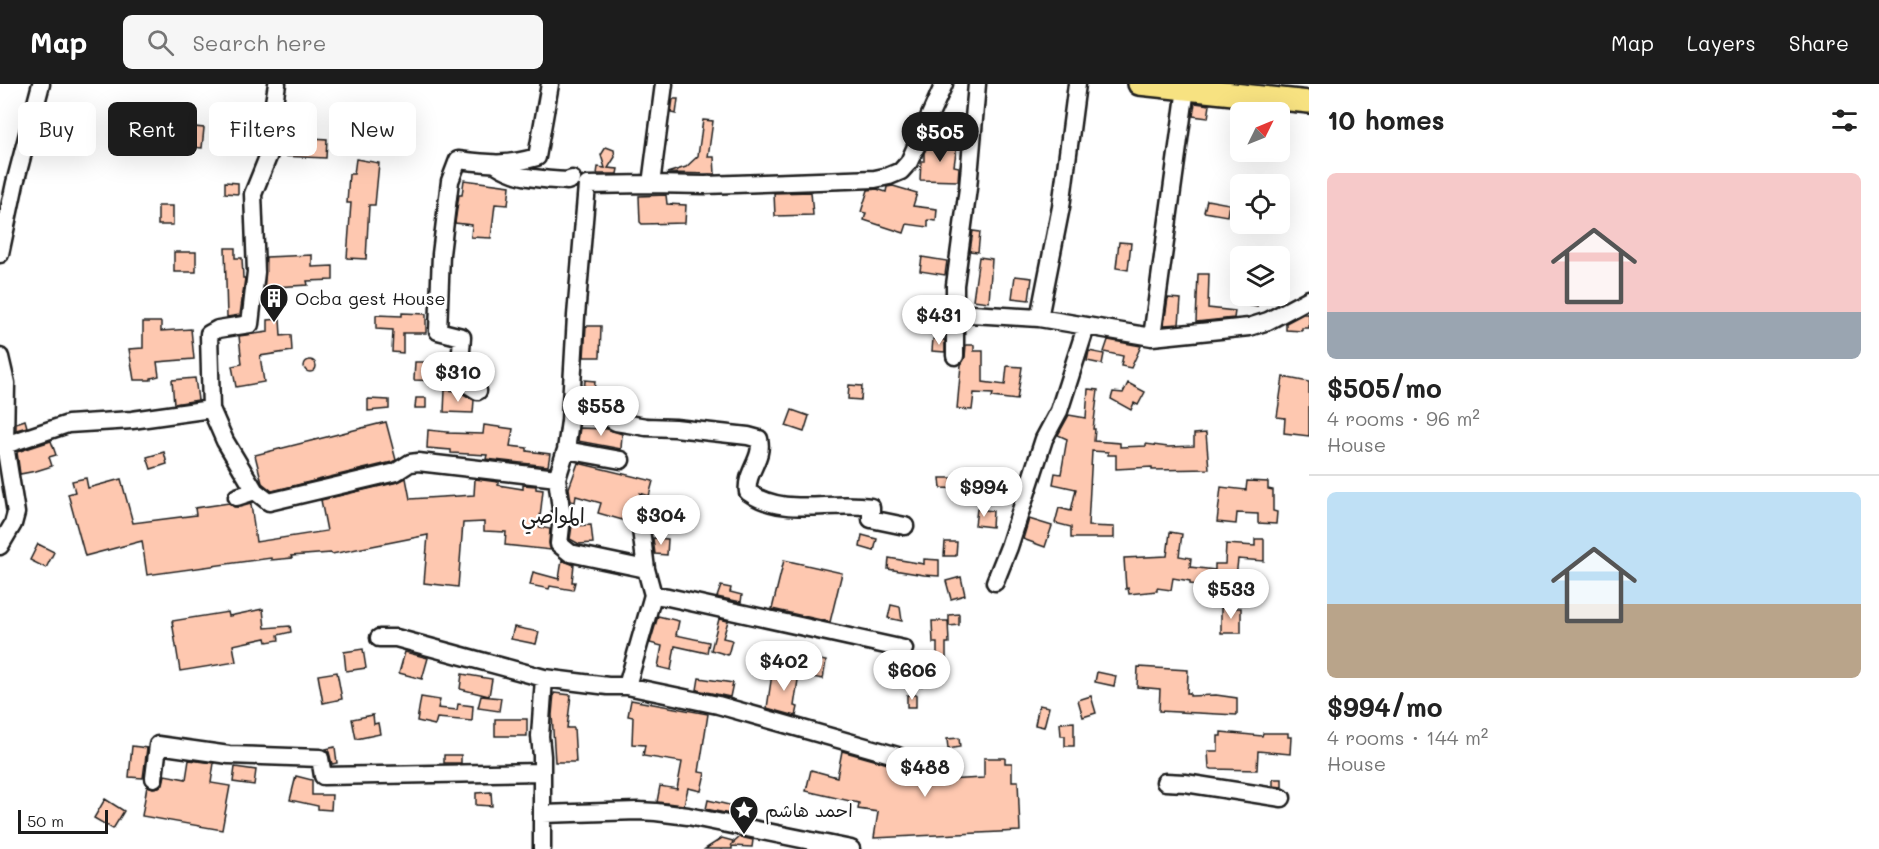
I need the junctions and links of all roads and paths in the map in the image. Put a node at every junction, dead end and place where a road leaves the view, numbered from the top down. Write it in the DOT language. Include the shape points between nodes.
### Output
graph roads {
  1 [pos="40,84"];
  2 [pos="277,84"];
  3 [pos="550,84"];
  4 [pos="664,84"];
  5 [pos="944,84"];
  6 [pos="977,84"];
  7 [pos="1077,84"];
  8 [pos="1139,84"];
  9 [pos="1186,88"];
  10 [pos="1309,102"];
  11 [pos="537,157"];
  12 [pos="497,165"];
  13 [pos="579,182"];
  14 [pos="651,184"];
  15 [pos="0,254"];
  16 [pos="1309,299"];
  17 [pos="955,313"];
  18 [pos="1039,318"];
  19 [pos="1086,327"];
  20 [pos="1152,337"];
  21 [pos="955,356"];
  22 [pos="0,357"];
  23 [pos="3,382"];
  24 [pos="477,391"];
  25 [pos="572,397"];
  26 [pos="211,409"];
  27 [pos="5,445"];
  28 [pos="566,450"];
  29 [pos="621,460"];
  30 [pos="557,478"];
  31 [pos="255,491"];
  32 [pos="7,492"];
  33 [pos="237,497"];
  34 [pos="904,526"];
  35 [pos="641,529"];
  36 [pos="2,540"];
  37 [pos="646,569"];
  38 [pos="995,582"];
  39 [pos="653,595"];
  40 [pos="379,638"];
  41 [pos="904,649"];
  42 [pos="544,678"];
  43 [pos="627,686"];
  44 [pos="898,756"];
  45 [pos="542,772"];
  46 [pos="154,778"];
  47 [pos="1165,782"];
  48 [pos="1282,798"];
  49 [pos="542,814"];
  50 [pos="542,849"];
  51 [pos="851,849"];
  1 -- 15 [label="street"];
  2 -- 26 [label="street" via="272,147 253,194 256,272 250,324 209,334"];
  3 -- 11 [label="street"];
  4 -- 14 [label="street"];
  5 -- 14 [label="street" via="909,162 889,176 843,181"];
  6 -- 17 [label="street"];
  7 -- 18 [label="street" via="1061,207"];
  8 -- 9 [label="main road"];
  9 -- 10 [label="main road"];
  9 -- 20 [label="street"];
  11 -- 12 [label="street"];
  11 -- 13 [label="street" via="556,172"];
  12 -- 13 [label="street" via="524,178"];
  12 -- 24 [label="street" via="458,160 450,181 441,254 438,331 462,337 459,379"];
  13 -- 14 [label="street"];
  13 -- 25 [label="street"];
  16 -- 20 [label="street" via="1249,327"];
  17 -- 18 [label="street"];
  17 -- 21 [label="street"];
  18 -- 19 [label="street"];
  19 -- 20 [label="street"];
  19 -- 38 [label="street"];
  22 -- 23 [label="street"];
  23 -- 27 [label="street"];
  25 -- 28 [label="street"];
  25 -- 34 [label="street" via="616,422 759,439 761,448 747,484 748,492 757,499 787,507 871,507 871,519"];
  26 -- 27 [label="street" via="68,424"];
  26 -- 31 [label="street"];
  27 -- 32 [label="street"];
  28 -- 29 [label="street"];
  28 -- 30 [label="street"];
  30 -- 31 [label="street" via="418,462 396,472 269,502"];
  30 -- 37 [label="street" via="562,517 559,544 564,550"];
  31 -- 33 [label="street"];
  32 -- 36 [label="street" via="16,513"];
  35 -- 37 [label="street"];
  37 -- 39 [label="street"];
  39 -- 41 [label="street"];
  39 -- 43 [label="street"];
  40 -- 42 [label="street" via="396,638"];
  42 -- 43 [label="street"];
  42 -- 45 [label="street"];
  43 -- 44 [label="street" via="718,705"];
  45 -- 46 [label="street" via="323,776 320,758 229,755 158,745"];
  45 -- 49 [label="street"];
  47 -- 48 [label="street"];
  49 -- 50 [label="street"];
  49 -- 51 [label="street" via="656,812"];
}
